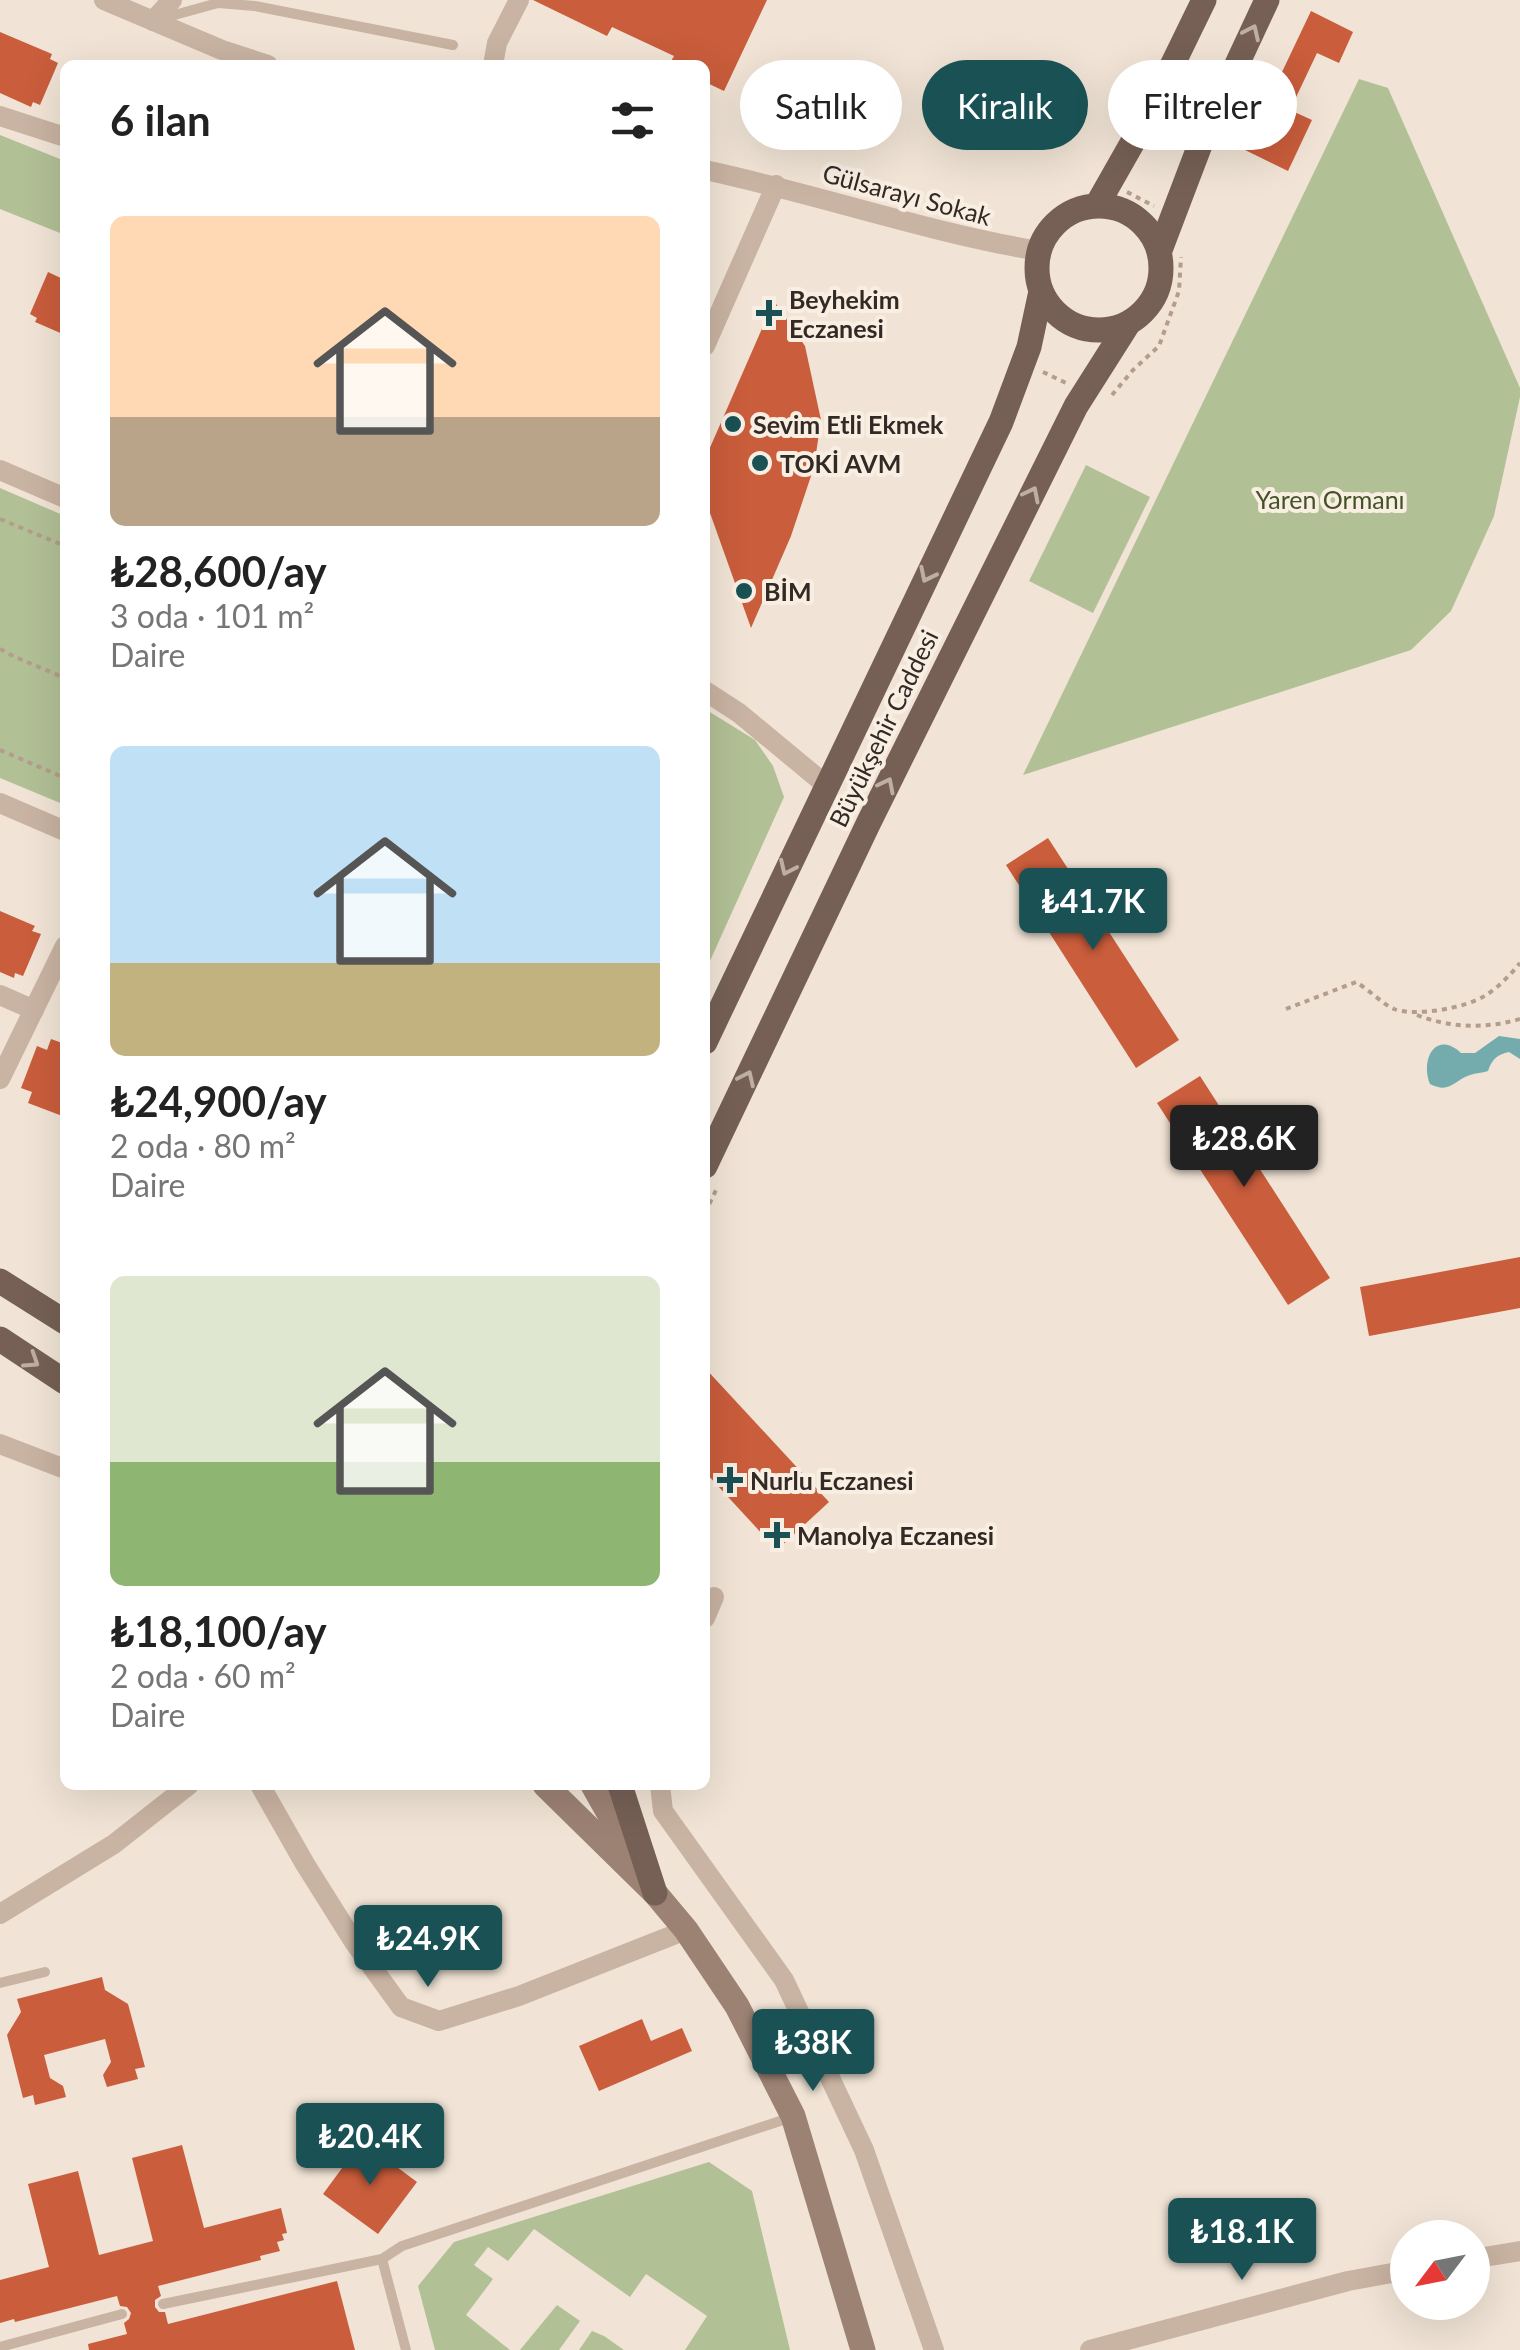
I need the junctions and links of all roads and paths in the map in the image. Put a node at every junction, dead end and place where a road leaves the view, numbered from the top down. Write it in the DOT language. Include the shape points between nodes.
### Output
graph roads {
  1 [pos="104,0"];
  2 [pos="172,0"];
  3 [pos="520,0"];
  4 [pos="1204,0"];
  5 [pos="1267,0"];
  6 [pos="153,21"];
  7 [pos="453,45"];
  8 [pos="253,60"];
  9 [pos="493,60"];
  10 [pos="0,116"];
  11 [pos="60,135"];
  12 [pos="710,171"];
  13 [pos="776,185"];
  14 [pos="1103,194"];
  15 [pos="1172,216"];
  16 [pos="1160,250"];
  17 [pos="1039,251"];
  18 [pos="1041,290"];
  19 [pos="1128,324"];
  20 [pos="710,335"];
  21 [pos="0,470"];
  22 [pos="60,496"];
  23 [pos="0,519"];
  24 [pos="60,544"];
  25 [pos="0,649"];
  26 [pos="60,676"];
  27 [pos="710,694"];
  28 [pos="0,750"];
  29 [pos="60,776"];
  30 [pos="826,785"];
  31 [pos="0,802"];
  32 [pos="60,828"];
  33 [pos="60,956"];
  34 [pos="1520,963"];
  35 [pos="0,995"];
  36 [pos="34,1010"];
  37 [pos="1286,1010"];
  38 [pos="1413,1013"];
  39 [pos="1520,1019"];
  40 [pos="710,1031"];
  41 [pos="0,1079"];
  42 [pos="710,1156"];
  43 [pos="0,1281"];
  44 [pos="60,1319"];
  45 [pos="0,1339"];
  46 [pos="60,1379"];
  47 [pos="0,1444"];
  48 [pos="60,1467"];
  49 [pos="714,1597"];
  50 [pos="710,1606"];
  51 [pos="183,1790"];
  52 [pos="263,1790"];
  53 [pos="550,1790"];
  54 [pos="596,1790"];
  55 [pos="622,1790"];
  56 [pos="660,1790"];
  57 [pos="655,1893"];
  58 [pos="0,1914"];
  59 [pos="686,1930"];
  60 [pos="45,1972"];
  61 [pos="0,1983"];
  62 [pos="793,2116"];
  63 [pos="1520,2250"];
  64 [pos="1490,2256"];
  65 [pos="382,2258"];
  66 [pos="1390,2273"];
  67 [pos="163,2304"];
  68 [pos="122,2314"];
  69 [pos="0,2347"];
  70 [pos="406,2350"];
  71 [pos="863,2350"];
  72 [pos="934,2350"];
  73 [pos="1090,2350"];
  1 -- 6 [label="street"];
  2 -- 6 [label="street"];
  3 -- 9 [label="street"];
  4 -- 14 [label="main road"];
  15 -- 5 [label="main road, one-way"];
  6 -- 7 [label="lane" via="218,3"];
  6 -- 8 [label="street"];
  10 -- 11 [label="street"];
  12 -- 13 [label="street, Gülsarayı Sokak"];
  13 -- 17 [label="street, Gülsarayı Sokak"];
  13 -- 20 [label="street"];
  14 -- 15 [label="path"];
  14 -- 16 [label="main road" via="1135,216"];
  14 -- 17 [label="main road" via="1060,218"];
  15 -- 16 [label="main road"];
  16 -- 19 [label="main road" via="1157,293"];
  17 -- 18 [label="main road"];
  18 -- 19 [label="main road" via="1051,308 1086,329"];
  18 -- 30 [label="main road, Büyükşehir Caddesi, one-way" via="1029,347 1001,422"];
  42 -- 19 [label="main road, Büyükşehir Caddesi, one-way" via="1076,406"];
  21 -- 22 [label="street"];
  23 -- 24 [label="path"];
  25 -- 26 [label="path"];
  27 -- 30 [label="street"];
  28 -- 29 [label="path"];
  30 -- 40 [label="main road, Büyükşehir Caddesi, one-way"];
  31 -- 32 [label="street"];
  33 -- 36 [label="street"];
  34 -- 38 [label="path" via="1483,998"];
  35 -- 36 [label="street"];
  36 -- 41 [label="street"];
  37 -- 38 [label="path" via="1356,982 1391,1008"];
  38 -- 39 [label="path" via="1454,1025"];
  43 -- 44 [label="main road"];
  45 -- 46 [label="main road, one-way"];
  47 -- 48 [label="street"];
  49 -- 50 [label="street"];
  51 -- 58 [label="street" via="114,1844"];
  52 -- 59 [label="street" via="401,2007 438,2021"];
  53 -- 57 [label="street"];
  54 -- 57 [label="street"];
  55 -- 57 [label="main road"];
  56 -- 72 [label="street" via="662,1812 784,1980 864,2150"];
  57 -- 59 [label="street"];
  59 -- 62 [label="street" via="737,2006"];
  60 -- 61 [label="lane"];
  62 -- 65 [label="lane"];
  62 -- 71 [label="street"];
  63 -- 64 [label="street"];
  65 -- 67 [label="lane"];
  65 -- 70 [label="lane"];
  66 -- 73 [label="street"];
  68 -- 69 [label="lane"];
}
